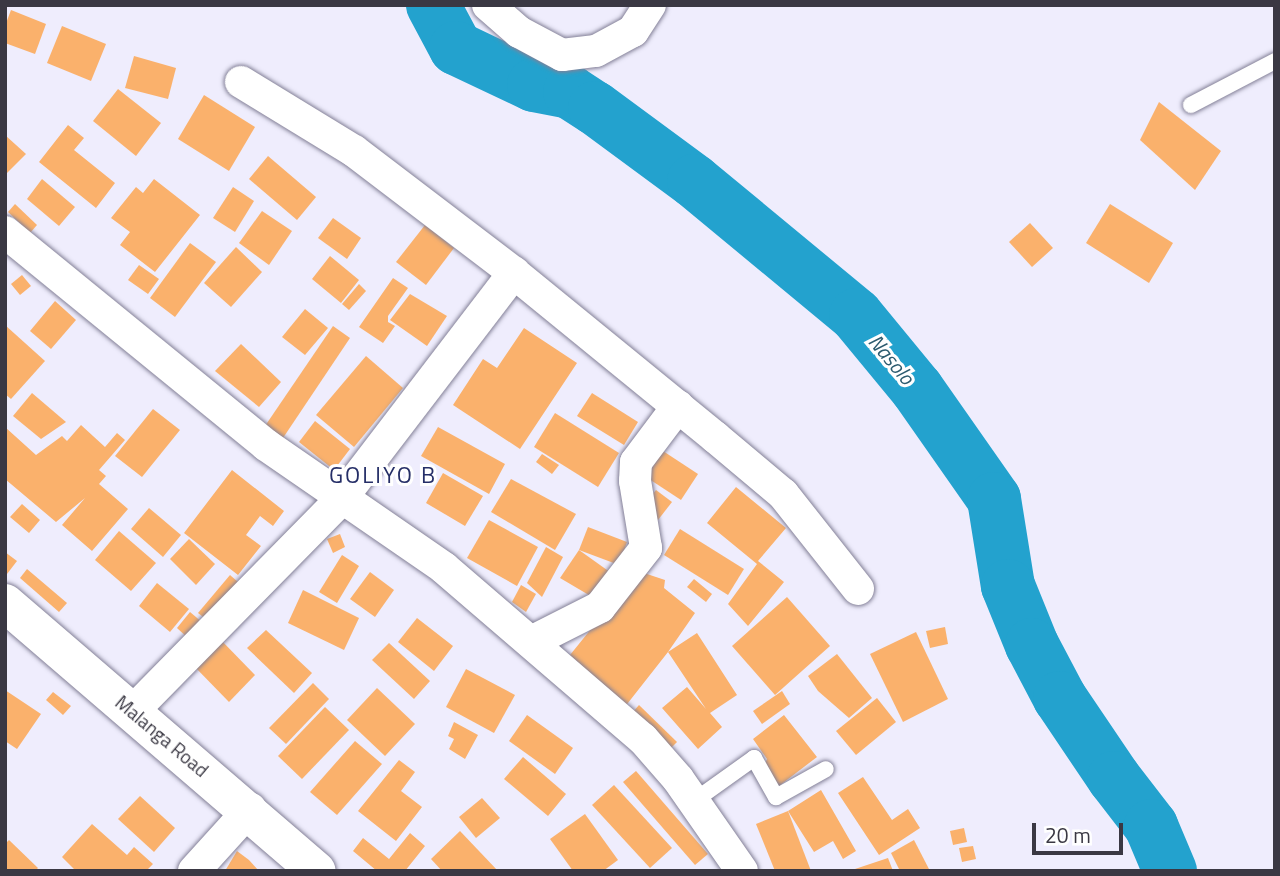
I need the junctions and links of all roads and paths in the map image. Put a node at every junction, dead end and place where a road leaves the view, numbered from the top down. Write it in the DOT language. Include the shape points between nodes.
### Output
graph roads {
  1 [pos="488,5"];
  2 [pos="650,5"];
  3 [pos="1275,61"];
  4 [pos="241,82"];
  5 [pos="1191,105"];
  6 [pos="5,233"];
  7 [pos="514,273"];
  8 [pos="678,406"];
  9 [pos="341,499"];
  10 [pos="858,589"];
  11 [pos="5,603"];
  12 [pos="531,642"];
  13 [pos="132,712"];
  14 [pos="826,769"];
  15 [pos="694,801"];
  16 [pos="250,809"];
  17 [pos="194,871"];
  18 [pos="317,871"];
  19 [pos="742,871"];
  1 -- 2 [label="street" via="519,32 562,55 596,51 633,31"];
  3 -- 5 [label="lane"];
  4 -- 7 [label="street" via="354,151"];
  6 -- 9 [label="street" via="266,445"];
  7 -- 8 [label="street"];
  7 -- 9 [label="street"];
  8 -- 10 [label="street" via="783,494"];
  8 -- 12 [label="street" via="636,462 646,548 600,607"];
  9 -- 12 [label="street" via="444,568"];
  9 -- 13 [label="street"];
  11 -- 13 [label="street, Malanga Road"];
  12 -- 15 [label="street" via="643,739"];
  13 -- 16 [label="street, Malanga Road"];
  14 -- 15 [label="lane" via="776,797 754,758"];
  15 -- 19 [label="street"];
  16 -- 17 [label="street"];
  16 -- 18 [label="street, Malanga Road"];
}
